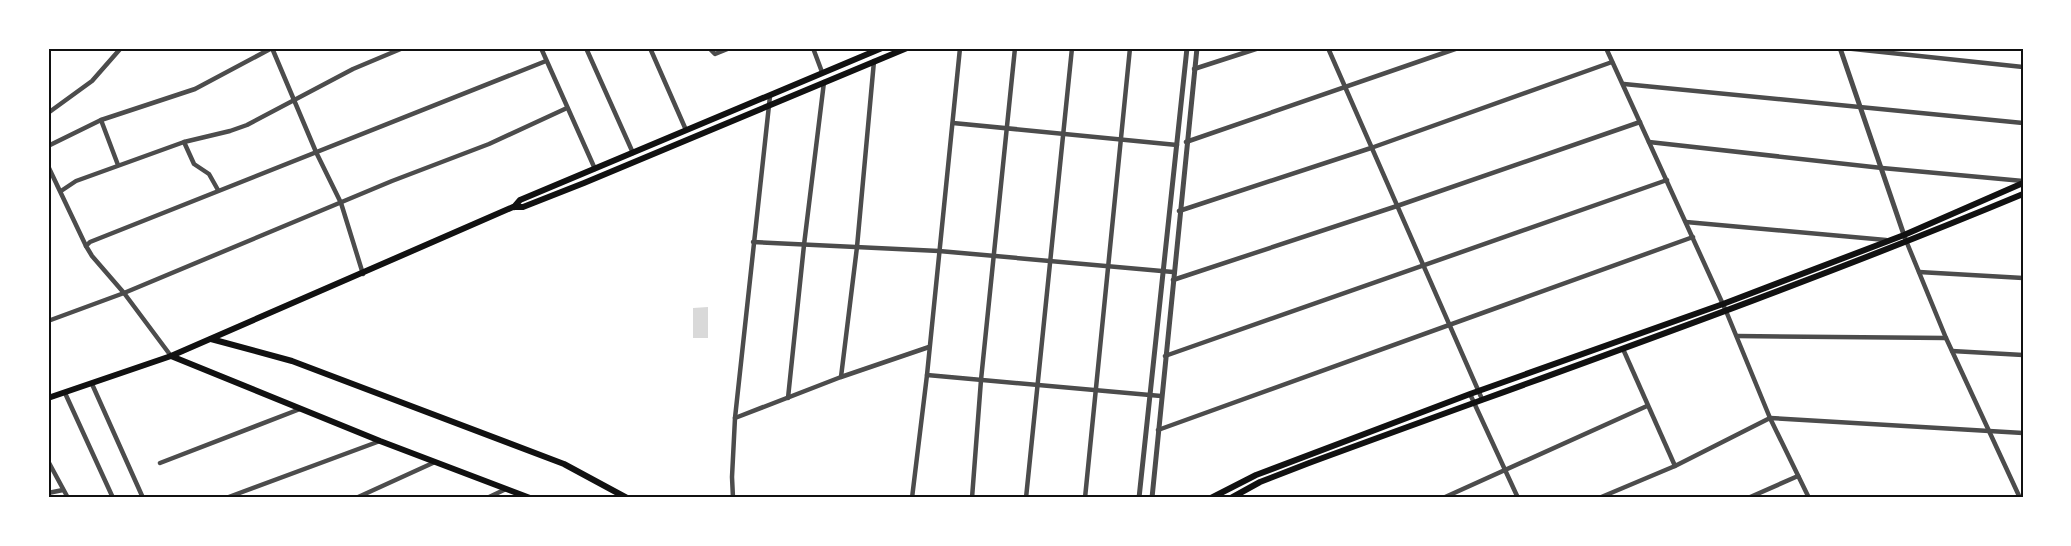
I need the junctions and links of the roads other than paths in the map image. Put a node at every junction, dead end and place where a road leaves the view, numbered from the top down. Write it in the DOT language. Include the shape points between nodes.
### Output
graph roads {
  1 [pos="121,48"];
  2 [pos="272,48"];
  3 [pos="403,48"];
  4 [pos="541,48"];
  5 [pos="586,48"];
  6 [pos="650,48"];
  7 [pos="730,48"];
  8 [pos="813,48"];
  9 [pos="882,48"];
  10 [pos="907,48"];
  11 [pos="960,48"];
  12 [pos="1015,48"];
  13 [pos="1072,48"];
  14 [pos="1130,48"];
  15 [pos="1187,48"];
  16 [pos="1197,48"];
  17 [pos="1259,48"];
  18 [pos="1328,48"];
  19 [pos="1458,48"];
  20 [pos="1606,48"];
  21 [pos="1842,48"];
  22 [pos="710,49"];
  23 [pos="546,61"];
  24 [pos="874,61"];
  25 [pos="1612,62"];
  26 [pos="2023,67"];
  27 [pos="1194,69"];
  28 [pos="822,72"];
  29 [pos="824,82"];
  30 [pos="1624,84"];
  31 [pos="1344,87"];
  32 [pos="770,96"];
  33 [pos="294,100"];
  34 [pos="769,106"];
  35 [pos="567,108"];
  36 [pos="1862,108"];
  37 [pos="48,113"];
  38 [pos="100,120"];
  39 [pos="1640,122"];
  40 [pos="953,123"];
  41 [pos="2023,123"];
  42 [pos="1008,128"];
  43 [pos="686,130"];
  44 [pos="1065,134"];
  45 [pos="673,136"];
  46 [pos="1119,139"];
  47 [pos="184,142"];
  48 [pos="1186,142"];
  49 [pos="1649,142"];
  50 [pos="678,144"];
  51 [pos="1177,145"];
  52 [pos="48,146"];
  53 [pos="1371,148"];
  54 [pos="316,152"];
  55 [pos="633,153"];
  56 [pos="118,165"];
  57 [pos="48,166"];
  58 [pos="1882,168"];
  59 [pos="595,169"];
  60 [pos="1667,180"];
  61 [pos="2023,182"];
  62 [pos="218,190"];
  63 [pos="60,191"];
  64 [pos="2023,194"];
  65 [pos="341,203"];
  66 [pos="1396,206"];
  67 [pos="513,207"];
  68 [pos="1179,211"];
  69 [pos="1686,222"];
  70 [pos="1904,235"];
  71 [pos="1693,237"];
  72 [pos="1887,241"];
  73 [pos="753,242"];
  74 [pos="1907,243"];
  75 [pos="804,245"];
  76 [pos="86,246"];
  77 [pos="857,247"];
  78 [pos="939,251"];
  79 [pos="994,256"];
  80 [pos="1051,261"];
  81 [pos="1424,265"];
  82 [pos="1110,266"];
  83 [pos="1164,271"];
  84 [pos="1173,272"];
  85 [pos="1919,273"];
  86 [pos="363,274"];
  87 [pos="2023,278"];
  88 [pos="1173,280"];
  89 [pos="124,293"];
  90 [pos="1724,307"];
  91 [pos="48,321"];
  92 [pos="1451,324"];
  93 [pos="1737,336"];
  94 [pos="1947,338"];
  95 [pos="210,339"];
  96 [pos="929,347"];
  97 [pos="1623,349"];
  98 [pos="1952,351"];
  99 [pos="2023,355"];
  100 [pos="171,356"];
  101 [pos="1165,356"];
  102 [pos="927,375"];
  103 [pos="841,377"];
  104 [pos="981,380"];
  105 [pos="92,384"];
  106 [pos="1038,385"];
  107 [pos="1094,390"];
  108 [pos="1479,391"];
  109 [pos="65,393"];
  110 [pos="1470,394"];
  111 [pos="1151,395"];
  112 [pos="1161,396"];
  113 [pos="48,398"];
  114 [pos="788,398"];
  115 [pos="1482,399"];
  116 [pos="1474,402"];
  117 [pos="1647,406"];
  118 [pos="301,409"];
  119 [pos="735,418"];
  120 [pos="1770,418"];
  121 [pos="1158,430"];
  122 [pos="1989,432"];
  123 [pos="2023,434"];
  124 [pos="380,441"];
  125 [pos="48,461"];
  126 [pos="435,462"];
  127 [pos="160,463"];
  128 [pos="1675,466"];
  129 [pos="1505,471"];
  130 [pos="1798,476"];
  131 [pos="63,489"];
  132 [pos="506,489"];
  133 [pos="48,493"];
  134 [pos="1220,496"];
  135 [pos="68,498"];
  136 [pos="113,498"];
  137 [pos="143,498"];
  138 [pos="226,498"];
  139 [pos="356,498"];
  140 [pos="487,498"];
  141 [pos="530,498"];
  142 [pos="627,498"];
  143 [pos="734,498"];
  144 [pos="912,498"];
  145 [pos="972,498"];
  146 [pos="1026,498"];
  147 [pos="1085,498"];
  148 [pos="1139,498"];
  149 [pos="1152,498"];
  150 [pos="1211,498"];
  151 [pos="1231,498"];
  152 [pos="1443,498"];
  153 [pos="1518,498"];
  154 [pos="1599,498"];
  155 [pos="1748,498"];
  156 [pos="1809,498"];
  157 [pos="2020,498"];
  1 -- 37 [label="street" via="92,81"];
  2 -- 33 [label="street"];
  2 -- 38 [label="street" via="195,89"];
  3 -- 33 [label="street"];
  4 -- 23 [label="street"];
  5 -- 55 [label="street"];
  6 -- 43 [label="street"];
  7 -- 22 [label="street" via="715,54"];
  8 -- 28 [label="street"];
  9 -- 28 [label="main road"];
  10 -- 24 [label="main road"];
  11 -- 40 [label="street"];
  12 -- 42 [label="street"];
  13 -- 44 [label="street"];
  14 -- 46 [label="street"];
  15 -- 51 [label="street"];
  16 -- 27 [label="street"];
  17 -- 27 [label="street"];
  18 -- 31 [label="street"];
  19 -- 31 [label="street"];
  20 -- 25 [label="street"];
  21 -- 26 [label="street"];
  21 -- 36 [label="street"];
  23 -- 35 [label="street"];
  23 -- 54 [label="street"];
  24 -- 29 [label="main road"];
  24 -- 77 [label="street"];
  25 -- 30 [label="street"];
  25 -- 53 [label="street"];
  27 -- 48 [label="street"];
  28 -- 32 [label="main road"];
  29 -- 34 [label="main road"];
  29 -- 75 [label="street"];
  30 -- 36 [label="street"];
  30 -- 39 [label="street"];
  31 -- 48 [label="street"];
  31 -- 53 [label="street"];
  32 -- 34 [label="street"];
  32 -- 43 [label="main road"];
  33 -- 47 [label="street" via="230,131"];
  33 -- 54 [label="street"];
  34 -- 50 [label="main road"];
  34 -- 73 [label="street"];
  35 -- 59 [label="street"];
  35 -- 65 [label="street"];
  36 -- 41 [label="street"];
  36 -- 58 [label="street"];
  38 -- 52 [label="street"];
  38 -- 56 [label="street"];
  39 -- 49 [label="street"];
  39 -- 66 [label="street"];
  40 -- 42 [label="street"];
  40 -- 78 [label="street"];
  42 -- 44 [label="street"];
  42 -- 79 [label="street"];
  43 -- 45 [label="main road"];
  44 -- 46 [label="street"];
  44 -- 80 [label="street"];
  45 -- 50 [label="main road"];
  45 -- 55 [label="main road"];
  46 -- 51 [label="street"];
  46 -- 82 [label="street"];
  47 -- 56 [label="street"];
  47 -- 62 [label="street" via="194,164 209,174"];
  48 -- 68 [label="street"];
  49 -- 58 [label="street"];
  49 -- 60 [label="street"];
  50 -- 67 [label="main road" via="523,207"];
  51 -- 83 [label="street"];
  53 -- 66 [label="street"];
  53 -- 68 [label="street"];
  54 -- 62 [label="street"];
  54 -- 65 [label="street"];
  55 -- 59 [label="main road"];
  56 -- 63 [label="street"];
  57 -- 63 [label="street"];
  58 -- 61 [label="street"];
  58 -- 70 [label="street"];
  59 -- 67 [label="main road" via="520,200"];
  60 -- 69 [label="street"];
  60 -- 81 [label="street"];
  61 -- 70 [label="main road"];
  62 -- 76 [label="street" via="97,238"];
  63 -- 76 [label="street"];
  64 -- 74 [label="main road"];
  65 -- 86 [label="street"];
  65 -- 89 [label="street"];
  66 -- 81 [label="street"];
  66 -- 88 [label="street"];
  67 -- 86 [label="main road"];
  68 -- 84 [label="street"];
  69 -- 71 [label="street"];
  69 -- 72 [label="street"];
  70 -- 72 [label="main road"];
  70 -- 74 [label="street"];
  71 -- 90 [label="street"];
  71 -- 92 [label="street"];
  72 -- 90 [label="main road"];
  73 -- 75 [label="street"];
  73 -- 119 [label="street"];
  74 -- 85 [label="street"];
  74 -- 90 [label="main road"];
  75 -- 77 [label="street"];
  75 -- 114 [label="street"];
  76 -- 89 [label="street"];
  77 -- 78 [label="street"];
  77 -- 103 [label="street"];
  78 -- 79 [label="street"];
  78 -- 96 [label="street"];
  79 -- 80 [label="street"];
  79 -- 104 [label="street"];
  80 -- 82 [label="street"];
  80 -- 106 [label="street"];
  81 -- 92 [label="street"];
  81 -- 101 [label="street"];
  82 -- 83 [label="street"];
  82 -- 107 [label="street"];
  83 -- 84 [label="street"];
  83 -- 111 [label="street"];
  84 -- 88 [label="street"];
  85 -- 87 [label="street"];
  85 -- 94 [label="street"];
  86 -- 95 [label="main road"];
  88 -- 101 [label="street"];
  89 -- 91 [label="street"];
  89 -- 100 [label="street"];
  90 -- 93 [label="street"];
  90 -- 97 [label="main road"];
  90 -- 108 [label="main road"];
  92 -- 108 [label="street"];
  92 -- 121 [label="street"];
  93 -- 94 [label="street"];
  93 -- 120 [label="street"];
  94 -- 98 [label="street"];
  95 -- 100 [label="main road"];
  95 -- 142 [label="main road" via="292,361 564,464"];
  96 -- 102 [label="street"];
  96 -- 103 [label="street"];
  97 -- 115 [label="main road"];
  97 -- 117 [label="street"];
  98 -- 99 [label="street"];
  98 -- 122 [label="street"];
  100 -- 105 [label="main road"];
  100 -- 118 [label="main road"];
  101 -- 112 [label="street"];
  102 -- 104 [label="street"];
  102 -- 144 [label="street"];
  103 -- 114 [label="street"];
  104 -- 106 [label="street"];
  104 -- 145 [label="street"];
  105 -- 109 [label="main road"];
  105 -- 137 [label="street"];
  106 -- 107 [label="street"];
  106 -- 146 [label="street"];
  107 -- 111 [label="street"];
  107 -- 147 [label="street"];
  108 -- 110 [label="main road"];
  108 -- 115 [label="street"];
  109 -- 113 [label="main road"];
  109 -- 136 [label="street"];
  110 -- 116 [label="street"];
  110 -- 134 [label="main road" via="1256,475"];
  111 -- 112 [label="street"];
  111 -- 148 [label="street"];
  112 -- 121 [label="street"];
  114 -- 119 [label="street"];
  115 -- 116 [label="main road"];
  116 -- 129 [label="street"];
  116 -- 151 [label="main road" via="1260,482"];
  117 -- 128 [label="street"];
  117 -- 129 [label="street"];
  118 -- 124 [label="main road"];
  118 -- 127 [label="street"];
  119 -- 143 [label="street"];
  120 -- 122 [label="street"];
  120 -- 128 [label="street"];
  120 -- 130 [label="street"];
  121 -- 149 [label="street"];
  122 -- 123 [label="street"];
  122 -- 157 [label="street"];
  124 -- 126 [label="main road"];
  124 -- 138 [label="street"];
  125 -- 131 [label="street"];
  126 -- 132 [label="main road"];
  126 -- 139 [label="street"];
  128 -- 154 [label="street"];
  129 -- 152 [label="street"];
  129 -- 153 [label="street"];
  130 -- 155 [label="street"];
  130 -- 156 [label="street"];
  131 -- 133 [label="street"];
  131 -- 135 [label="street"];
  132 -- 140 [label="street"];
  132 -- 141 [label="main road"];
  134 -- 150 [label="main road"];
}
